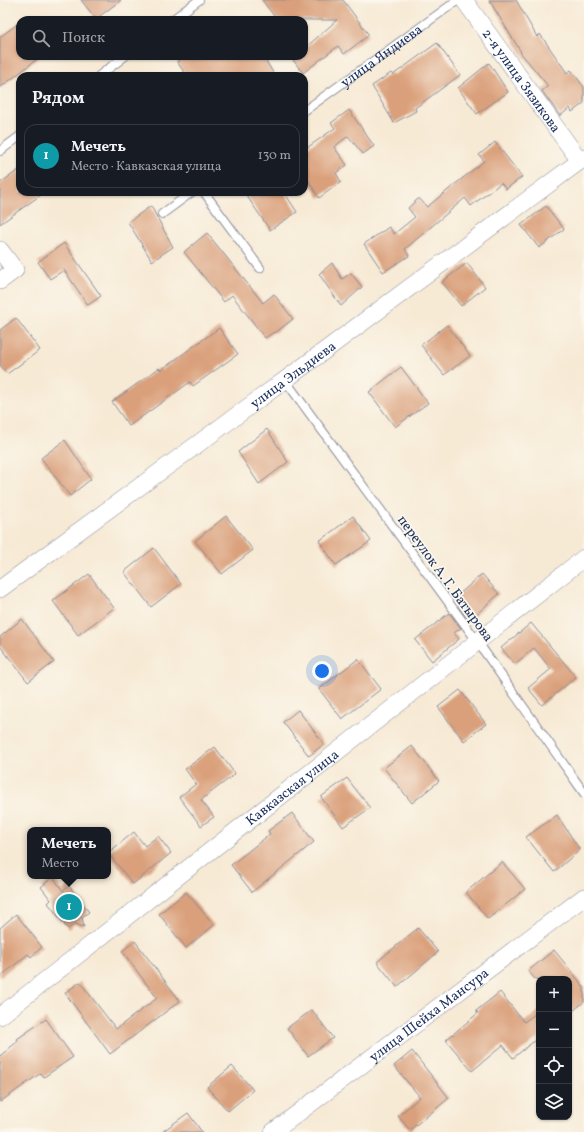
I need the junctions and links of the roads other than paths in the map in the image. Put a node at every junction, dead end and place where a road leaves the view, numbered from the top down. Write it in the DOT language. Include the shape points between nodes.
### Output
graph roads {
  1 [pos="199,0"];
  2 [pos="458,0"];
  3 [pos="464,0"];
  4 [pos="177,16"];
  5 [pos="120,60"];
  6 [pos="104,72"];
  7 [pos="308,108"];
  8 [pos="16,139"];
  9 [pos="0,151"];
  10 [pos="582,160"];
  11 [pos="187,196"];
  12 [pos="207,196"];
  13 [pos="162,214"];
  14 [pos="0,250"];
  15 [pos="260,268"];
  16 [pos="0,281"];
  17 [pos="285,380"];
  18 [pos="584,558"];
  19 [pos="0,589"];
  20 [pos="477,641"];
  21 [pos="584,793"];
  22 [pos="584,897"];
  23 [pos="0,1016"];
  24 [pos="273,1132"];
  1 -- 4 [label="lane"];
  2 -- 7 [label="lane, улица Яндиева"];
  3 -- 10 [label="street, 2-я улица Зязикова"];
  5 -- 6 [label="lane"];
  8 -- 9 [label="lane"];
  10 -- 17 [label="street, улица Эльдиева"];
  11 -- 13 [label="lane"];
  12 -- 15 [label="lane"];
  14 -- 16 [label="street" via="15,270"];
  17 -- 19 [label="street, улица Эльдиева"];
  17 -- 20 [label="lane, переулок А. Г. Батырова"];
  18 -- 20 [label="street, Кавказская улица"];
  20 -- 21 [label="lane, переулок А. Г. Батырова"];
  20 -- 23 [label="street, Кавказская улица"];
  22 -- 24 [label="street, улица Шейха Мансура"];
}
